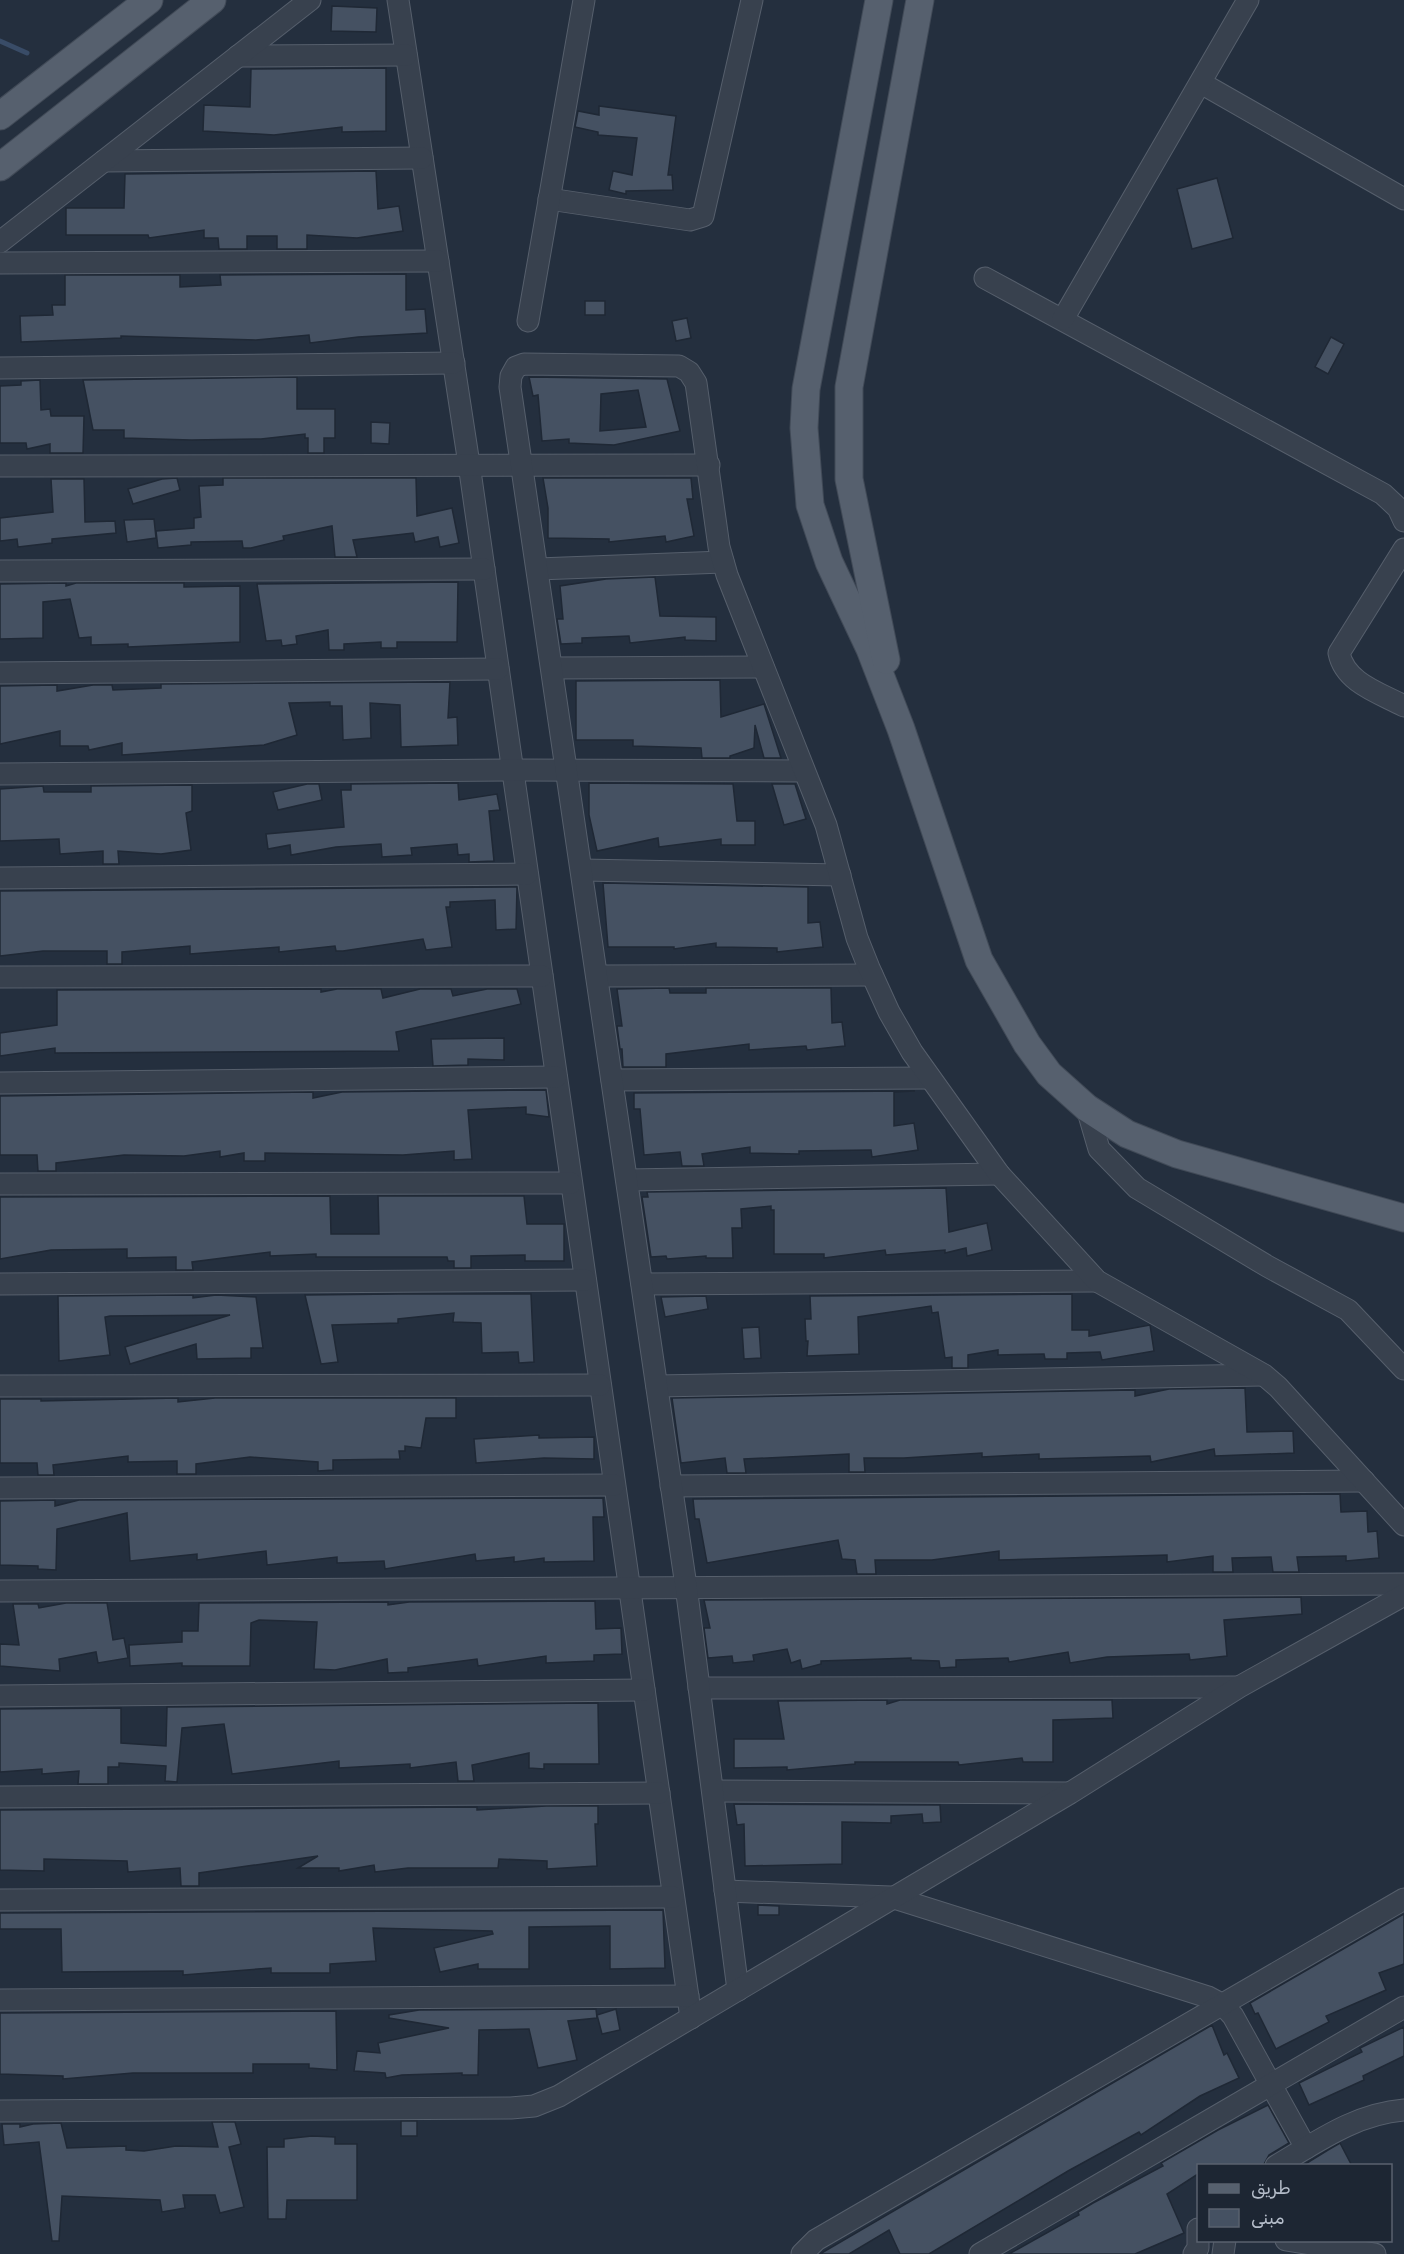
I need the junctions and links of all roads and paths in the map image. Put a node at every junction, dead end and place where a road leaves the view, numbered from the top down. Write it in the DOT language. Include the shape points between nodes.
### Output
graph roads {
  1 [pos="148,0"];
  2 [pos="212,0"];
  3 [pos="310,0"];
  4 [pos="398,0"];
  5 [pos="584,0"];
  6 [pos="752,0"];
  7 [pos="879,0"];
  8 [pos="920,0"];
  9 [pos="1248,0"];
  10 [pos="406,55"];
  11 [pos="238,56"];
  12 [pos="1201,83"];
  13 [pos="0,116"];
  14 [pos="422,158"];
  15 [pos="104,161"];
  16 [pos="0,167"];
  17 [pos="549,199"];
  18 [pos="1404,199"];
  19 [pos="0,242"];
  20 [pos="438,261"];
  21 [pos="0,262"];
  22 [pos="985,278"];
  23 [pos="1063,319"];
  24 [pos="528,321"];
  25 [pos="454,363"];
  26 [pos="0,368"];
  27 [pos="469,464"];
  28 [pos="522,465"];
  29 [pos="709,465"];
  30 [pos="0,466"];
  31 [pos="1404,521"];
  32 [pos="1404,549"];
  33 [pos="723,562"];
  34 [pos="484,569"];
  35 [pos="538,569"];
  36 [pos="0,571"];
  37 [pos="763,667"];
  38 [pos="552,668"];
  39 [pos="498,669"];
  40 [pos="0,673"];
  41 [pos="1404,706"];
  42 [pos="901,729"];
  43 [pos="513,770"];
  44 [pos="567,770"];
  45 [pos="804,771"];
  46 [pos="0,774"];
  47 [pos="582,870"];
  48 [pos="527,874"];
  49 [pos="840,875"];
  50 [pos="0,878"];
  51 [pos="872,975"];
  52 [pos="542,976"];
  53 [pos="597,976"];
  54 [pos="0,977"];
  55 [pos="556,1077"];
  56 [pos="930,1078"];
  57 [pos="612,1080"];
  58 [pos="0,1083"];
  59 [pos="1086,1108"];
  60 [pos="999,1174"];
  61 [pos="627,1180"];
  62 [pos="571,1183"];
  63 [pos="0,1184"];
  64 [pos="1404,1218"];
  65 [pos="585,1280"];
  66 [pos="1097,1281"];
  67 [pos="0,1284"];
  68 [pos="642,1284"];
  69 [pos="1404,1370"];
  70 [pos="1264,1375"];
  71 [pos="600,1385"];
  72 [pos="0,1386"];
  73 [pos="657,1386"];
  74 [pos="1364,1481"];
  75 [pos="614,1485"];
  76 [pos="671,1486"];
  77 [pos="0,1488"];
  78 [pos="1404,1525"];
  79 [pos="1404,1584"];
  80 [pos="686,1586"];
  81 [pos="629,1589"];
  82 [pos="0,1592"];
  83 [pos="1404,1595"];
  84 [pos="1239,1687"];
  85 [pos="699,1688"];
  86 [pos="644,1690"];
  87 [pos="0,1696"];
  88 [pos="713,1791"];
  89 [pos="658,1793"];
  90 [pos="1070,1793"];
  91 [pos="0,1797"];
  92 [pos="725,1891"];
  93 [pos="674,1897"];
  94 [pos="891,1897"];
  95 [pos="1404,1899"];
  96 [pos="0,1900"];
  97 [pos="738,1990"];
  98 [pos="688,1996"];
  99 [pos="0,2000"];
  100 [pos="1223,2005"];
  101 [pos="1404,2007"];
  102 [pos="691,2018"];
  103 [pos="1404,2023"];
  104 [pos="1274,2090"];
  105 [pos="1404,2110"];
  106 [pos="0,2111"];
  107 [pos="1306,2148"];
  108 [pos="1279,2164"];
  109 [pos="1293,2242"];
  110 [pos="802,2254"];
  111 [pos="980,2254"];
  112 [pos="1008,2254"];
  113 [pos="1376,2254"];
  1 -- 13 [label="main road"];
  2 -- 16 [label="main road"];
  3 -- 11 [label="street"];
  4 -- 10 [label="street"];
  5 -- 17 [label="street"];
  6 -- 17 [label="street" via="703,216 690,220"];
  7 -- 42 [label="main road" via="815,336 804,428 810,505 829,562 870,649"];
  8 -- 42 [label="main road" via="849,387 849,479"];
  9 -- 12 [label="street"];
  10 -- 11 [label="street"];
  10 -- 14 [label="street"];
  11 -- 15 [label="street"];
  12 -- 18 [label="street"];
  12 -- 23 [label="street"];
  14 -- 15 [label="street"];
  14 -- 20 [label="street"];
  15 -- 19 [label="street"];
  17 -- 24 [label="street"];
  20 -- 21 [label="street"];
  20 -- 25 [label="street"];
  22 -- 23 [label="street"];
  23 -- 31 [label="street" via="1383,494 1398,508"];
  25 -- 26 [label="street"];
  25 -- 27 [label="street"];
  27 -- 28 [label="street"];
  27 -- 30 [label="street"];
  27 -- 34 [label="street"];
  28 -- 29 [label="street"];
  28 -- 29 [label="street" via="510,387 516,367 524,364 679,366 696,383"];
  28 -- 35 [label="street"];
  29 -- 33 [label="street"];
  32 -- 41 [label="street" via="1339,653 1341,665 1355,680"];
  33 -- 35 [label="street"];
  33 -- 37 [label="street"];
  34 -- 36 [label="street"];
  34 -- 39 [label="street"];
  35 -- 38 [label="street"];
  37 -- 38 [label="street"];
  37 -- 45 [label="street"];
  38 -- 44 [label="street"];
  39 -- 40 [label="street"];
  39 -- 43 [label="street"];
  42 -- 59 [label="main road" via="979,960 1027,1044 1049,1074"];
  43 -- 44 [label="street"];
  43 -- 46 [label="street"];
  43 -- 48 [label="street"];
  44 -- 45 [label="street"];
  44 -- 47 [label="street"];
  45 -- 49 [label="street" via="826,825"];
  47 -- 49 [label="street"];
  47 -- 53 [label="street"];
  48 -- 50 [label="street"];
  48 -- 52 [label="street"];
  49 -- 51 [label="street" via="857,938"];
  51 -- 53 [label="street"];
  51 -- 56 [label="street" via="889,1012"];
  52 -- 54 [label="street"];
  52 -- 55 [label="street"];
  53 -- 57 [label="street"];
  55 -- 58 [label="street"];
  55 -- 62 [label="street"];
  56 -- 57 [label="street"];
  56 -- 60 [label="street"];
  57 -- 61 [label="street"];
  59 -- 64 [label="main road" via="1127,1134 1178,1154"];
  59 -- 69 [label="street" via="1099,1149 1137,1188 1348,1310"];
  60 -- 61 [label="street"];
  60 -- 66 [label="street"];
  61 -- 68 [label="street"];
  62 -- 63 [label="street"];
  62 -- 65 [label="street"];
  65 -- 67 [label="street"];
  65 -- 71 [label="street"];
  66 -- 68 [label="street"];
  66 -- 70 [label="street"];
  68 -- 73 [label="street"];
  70 -- 73 [label="street"];
  70 -- 74 [label="street" via="1293,1401"];
  71 -- 72 [label="street"];
  71 -- 75 [label="street"];
  73 -- 76 [label="street"];
  74 -- 76 [label="street"];
  74 -- 78 [label="street"];
  75 -- 77 [label="street"];
  75 -- 81 [label="street"];
  76 -- 80 [label="street"];
  79 -- 80 [label="street"];
  80 -- 81 [label="street"];
  80 -- 85 [label="street"];
  81 -- 82 [label="street"];
  81 -- 86 [label="street"];
  83 -- 84 [label="street"];
  84 -- 85 [label="street"];
  84 -- 90 [label="street"];
  85 -- 88 [label="street"];
  86 -- 87 [label="street"];
  86 -- 89 [label="street"];
  88 -- 90 [label="street"];
  88 -- 92 [label="street"];
  89 -- 91 [label="street"];
  89 -- 93 [label="street"];
  90 -- 94 [label="street"];
  92 -- 94 [label="street"];
  92 -- 97 [label="street"];
  93 -- 96 [label="street"];
  93 -- 98 [label="street"];
  94 -- 97 [label="street"];
  94 -- 100 [label="street"];
  95 -- 100 [label="street"];
  97 -- 102 [label="street"];
  98 -- 99 [label="street"];
  98 -- 102 [label="street"];
  100 -- 104 [label="street"];
  100 -- 110 [label="street" via="816,2240"];
  101 -- 104 [label="street"];
  102 -- 106 [label="street" via="559,2096 534,2106"];
  103 -- 104 [label="street"];
  104 -- 107 [label="street"];
  104 -- 111 [label="street"];
  104 -- 112 [label="street"];
  105 -- 107 [label="street" via="1353,2121"];
  107 -- 108 [label="street"];
  109 -- 113 [label="street"];
}
